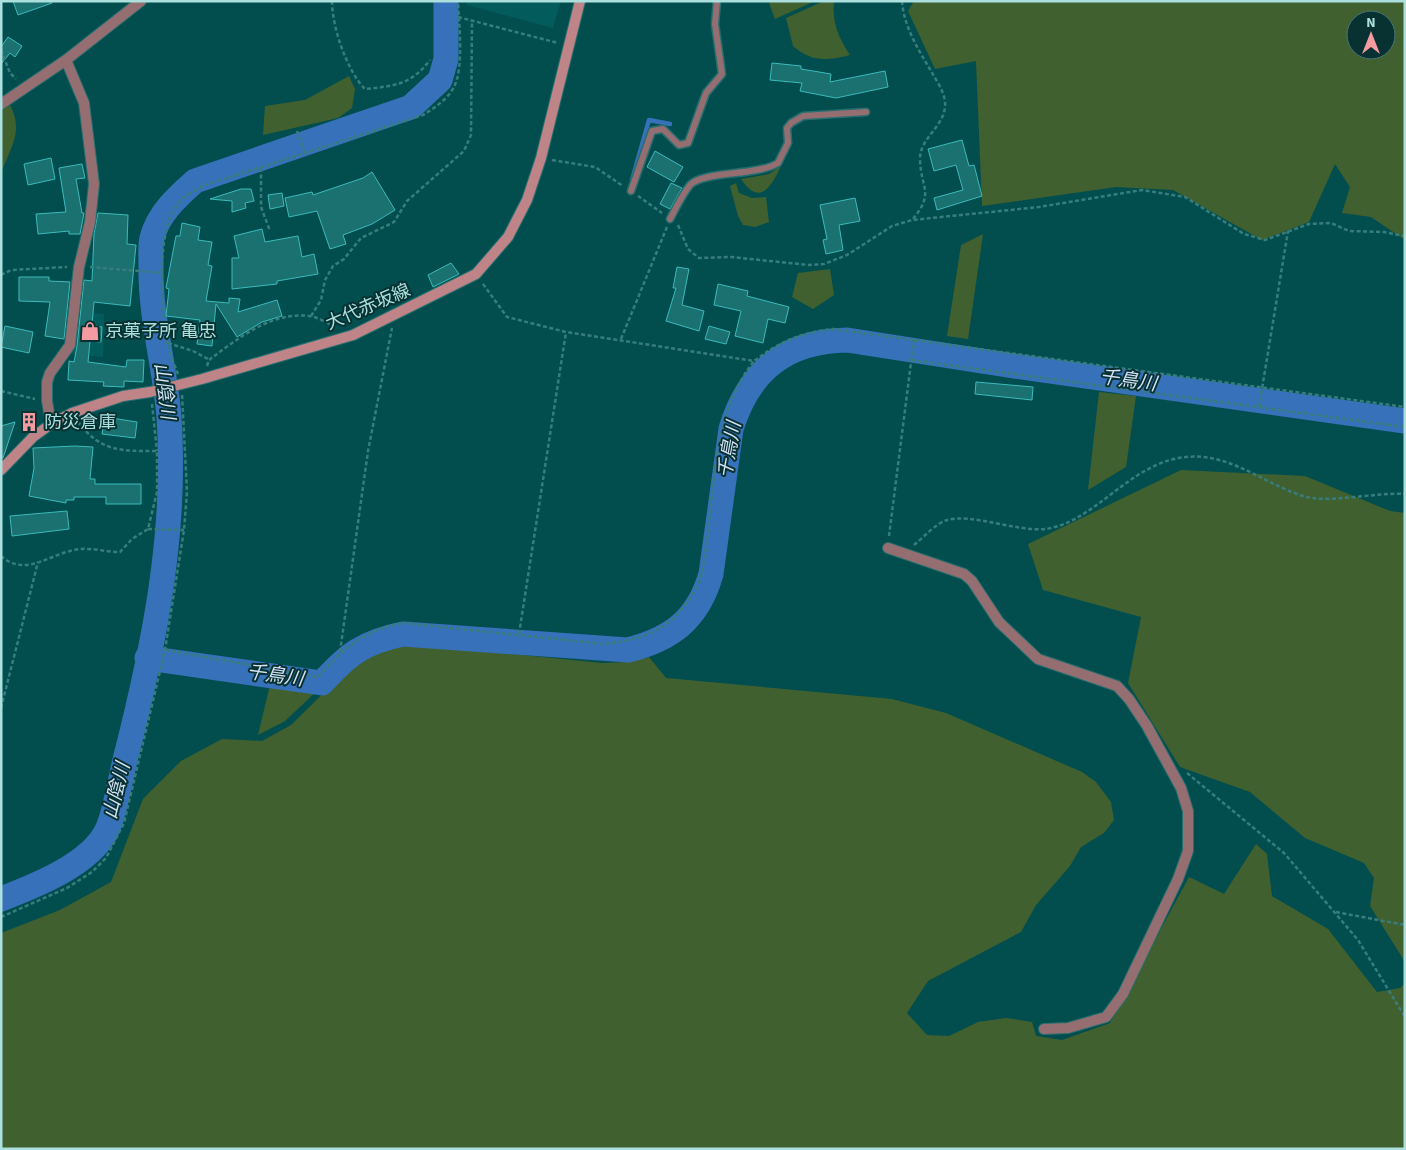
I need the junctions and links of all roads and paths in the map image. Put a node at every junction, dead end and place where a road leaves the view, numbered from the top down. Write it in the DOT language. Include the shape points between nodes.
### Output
graph roads {
  1 [pos="141,1"];
  2 [pos="332,1"];
  3 [pos="458,1"];
  4 [pos="580,1"];
  5 [pos="717,1"];
  6 [pos="902,1"];
  7 [pos="458,16"];
  8 [pos="472,22"];
  9 [pos="568,45"];
  10 [pos="1,50"];
  11 [pos="66,60"];
  12 [pos="430,60"];
  13 [pos="27,86"];
  14 [pos="1,104"];
  15 [pos="866,112"];
  16 [pos="297,131"];
  17 [pos="305,153"];
  18 [pos="541,158"];
  19 [pos="261,168"];
  20 [pos="631,191"];
  21 [pos="670,219"];
  22 [pos="912,220"];
  23 [pos="270,231"];
  24 [pos="1288,231"];
  25 [pos="1405,236"];
  26 [pos="136,272"];
  27 [pos="162,273"];
  28 [pos="476,274"];
  29 [pos="394,315"];
  30 [pos="311,316"];
  31 [pos="566,332"];
  32 [pos="353,335"];
  33 [pos="621,339"];
  34 [pos="914,339"];
  35 [pos="168,343"];
  36 [pos="208,360"];
  37 [pos="911,360"];
  38 [pos="754,361"];
  39 [pos="202,379"];
  40 [pos="178,385"];
  41 [pos="1263,388"];
  42 [pos="1,390"];
  43 [pos="152,392"];
  44 [pos="47,402"];
  45 [pos="1259,407"];
  46 [pos="1405,407"];
  47 [pos="72,414"];
  48 [pos="51,424"];
  49 [pos="1405,427"];
  50 [pos="157,452"];
  51 [pos="1,470"];
  52 [pos="1405,494"];
  53 [pos="148,529"];
  54 [pos="184,530"];
  55 [pos="888,548"];
  56 [pos="904,554"];
  57 [pos="1,556"];
  58 [pos="38,562"];
  59 [pos="519,634"];
  60 [pos="165,650"];
  61 [pos="340,652"];
  62 [pos="2,699"];
  63 [pos="1,708"];
  64 [pos="1184,770"];
  65 [pos="1336,912"];
  66 [pos="1,917"];
  67 [pos="1405,925"];
  68 [pos="1405,1017"];
  69 [pos="1044,1029"];
  1 -- 11 [label="street"];
  2 -- 12 [label="path" via="332,15 344,51 365,89 398,86 422,71"];
  3 -- 7 [label="path"];
  4 -- 9 [label="main road, 大代赤坂線"];
  5 -- 20 [label="lane" via="715,24 722,74 706,93 688,143 679,145 663,129 652,131"];
  6 -- 22 [label="path" via="907,26 945,101 940,123 921,151 926,198 923,208"];
  7 -- 8 [label="path"];
  7 -- 17 [label="path" via="459,74 454,87 437,106 423,115"];
  8 -- 9 [label="path"];
  8 -- 30 [label="path" via="471,135 464,151 407,201 394,222 361,238 344,259 333,266 325,280 321,300"];
  9 -- 18 [label="main road, 大代赤坂線"];
  10 -- 13 [label="path" via="10,73"];
  11 -- 13 [label="street"];
  11 -- 44 [label="street" via="84,103 94,184 90,222 79,267 70,345 50,372"];
  13 -- 14 [label="street"];
  15 -- 21 [label="lane" via="804,116 796,120 787,128 788,143 778,163 762,170 694,182"];
  16 -- 17 [label="path"];
  17 -- 19 [label="path"];
  18 -- 20 [label="path" via="595,167"];
  18 -- 28 [label="main road, 大代赤坂線" via="527,200 508,236"];
  19 -- 23 [label="path" via="261,207"];
  19 -- 27 [label="path" via="205,185 178,204 166,233"];
  20 -- 21 [label="path"];
  21 -- 22 [label="path" via="678,224 688,249 699,258 731,257 809,265 838,260 892,226"];
  21 -- 33 [label="path"];
  22 -- 24 [label="path" via="1039,207 1142,190 1185,197 1244,234 1264,240"];
  24 -- 25 [label="path" via="1309,224 1331,223 1349,231"];
  24 -- 41 [label="path"];
  26 -- 27 [label="path"];
  27 -- 35 [label="path"];
  28 -- 29 [label="main road, 大代赤坂線"];
  28 -- 31 [label="path" via="507,317"];
  29 -- 32 [label="main road, 大代赤坂線"];
  29 -- 61 [label="path" via="368,450"];
  30 -- 32 [label="path"];
  30 -- 36 [label="path" via="290,316 260,326"];
  31 -- 33 [label="path"];
  31 -- 59 [label="path"];
  32 -- 39 [label="main road, 大代赤坂線"];
  33 -- 38 [label="path"];
  34 -- 37 [label="path"];
  34 -- 38 [label="path" via="833,329 810,332 786,339"];
  34 -- 41 [label="path"];
  35 -- 36 [label="path"];
  35 -- 40 [label="path"];
  36 -- 39 [label="path"];
  37 -- 45 [label="path"];
  37 -- 55 [label="path"];
  38 -- 59 [label="path" via="738,386 723,424 704,562 700,580 683,609 667,625 620,642 604,644"];
  39 -- 40 [label="main road, 大代赤坂線"];
  40 -- 43 [label="main road, 大代赤坂線"];
  40 -- 54 [label="path" via="187,492"];
  41 -- 45 [label="path"];
  41 -- 46 [label="path"];
  42 -- 44 [label="path"];
  43 -- 47 [label="main road, 大代赤坂線" via="123,396"];
  43 -- 50 [label="path"];
  44 -- 48 [label="street"];
  45 -- 49 [label="path"];
  47 -- 48 [label="main road, 大代赤坂線"];
  47 -- 50 [label="path" via="92,439 106,447 129,452"];
  48 -- 51 [label="main road, 大代赤坂線" via="33,437"];
  50 -- 53 [label="path" via="157,492"];
  52 -- 56 [label="path" via="1304,497 1226,462 1192,457 1175,459 1147,469 1076,520 1060,526 1043,529 947,520"];
  53 -- 54 [label="path"];
  53 -- 58 [label="path" via="120,552 82,549"];
  54 -- 60 [label="path"];
  55 -- 56 [label="street"];
  56 -- 69 [label="street" via="964,574 999,622 1038,659 1117,686 1147,726 1181,788 1188,811 1188,851 1178,879 1122,994 1106,1017 1068,1028"];
  57 -- 58 [label="path" via="16,566"];
  58 -- 62 [label="path"];
  59 -- 61 [label="path" via="403,623 372,631"];
  60 -- 61 [label="path" via="318,677"];
  60 -- 66 [label="path" via="124,823 106,858 92,872 67,888"];
  62 -- 63 [label="path"];
  64 -- 65 [label="path" via="1284,853"];
  65 -- 67 [label="path"];
  65 -- 68 [label="path" via="1358,940"];
}
